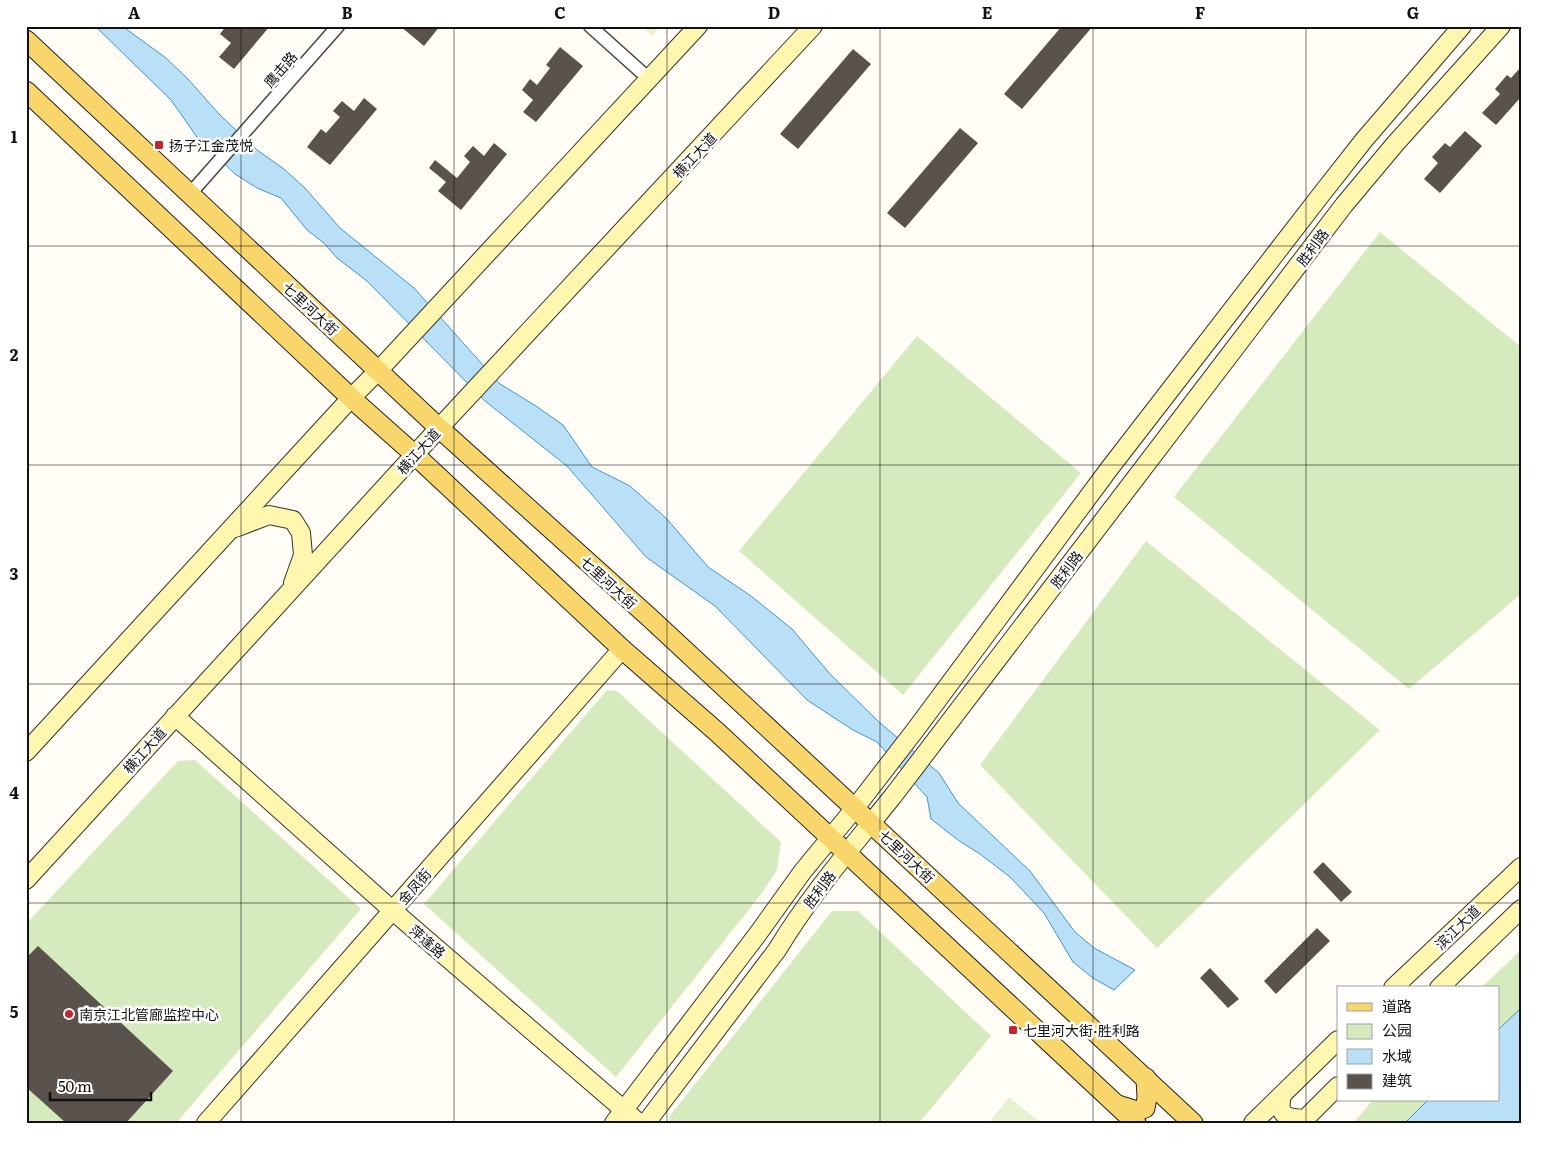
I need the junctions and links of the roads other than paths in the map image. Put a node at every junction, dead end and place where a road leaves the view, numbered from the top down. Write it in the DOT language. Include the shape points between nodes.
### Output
graph roads {
  1 [pos="338,26"];
  2 [pos="590,26"];
  3 [pos="698,26"];
  4 [pos="813,26"];
  5 [pos="1462,26"];
  6 [pos="1501,26"];
  7 [pos="26,40"];
  8 [pos="649,79"];
  9 [pos="26,91"];
  10 [pos="189,195"];
  11 [pos="378,371"];
  12 [pos="351,398"];
  13 [pos="439,428"];
  14 [pos="414,455"];
  15 [pos="229,531"];
  16 [pos="290,591"];
  17 [pos="622,649"];
  18 [pos="176,716"];
  19 [pos="26,752"];
  20 [pos="855,808"];
  21 [pos="871,823"];
  22 [pos="830,838"];
  23 [pos="848,853"];
  24 [pos="1521,867"];
  25 [pos="26,880"];
  26 [pos="1521,909"];
  27 [pos="392,910"];
  28 [pos="757,935"];
  29 [pos="777,950"];
  30 [pos="1395,986"];
  31 [pos="1441,986"];
  32 [pos="1337,1041"];
  33 [pos="1146,1078"];
  34 [pos="1337,1087"];
  35 [pos="1282,1095"];
  36 [pos="1118,1105"];
  37 [pos="619,1116"];
  38 [pos="1303,1121"];
  39 [pos="206,1123"];
  40 [pos="639,1123"];
  41 [pos="646,1123"];
  42 [pos="1136,1123"];
  43 [pos="1193,1123"];
  44 [pos="1253,1123"];
  1 -- 10 [label="street, 鹰击路"];
  2 -- 8 [label="street"];
  3 -- 8 [label="street"];
  4 -- 13 [label="street, 横江大道"];
  5 -- 20 [label="street, 胜利路" via="1320,196 1109,469"];
  6 -- 21 [label="street, 胜利路" via="1344,205"];
  7 -- 10 [label="main road, 七里河大街"];
  8 -- 11 [label="street"];
  9 -- 12 [label="main road"];
  10 -- 11 [label="main road, 七里河大街"];
  11 -- 12 [label="street"];
  11 -- 13 [label="main road, 七里河大街"];
  12 -- 14 [label="main road"];
  12 -- 15 [label="street"];
  13 -- 14 [label="street, 横江大道"];
  13 -- 20 [label="main road, 七里河大街"];
  14 -- 16 [label="street, 横江大道"];
  14 -- 17 [label="main road"];
  15 -- 16 [label="street" via="269,514 292,520 301,533 303,554"];
  15 -- 19 [label="street"];
  16 -- 18 [label="street, 横江大道"];
  17 -- 22 [label="main road"];
  17 -- 27 [label="street, 金凤街"];
  18 -- 25 [label="street, 横江大道"];
  18 -- 27 [label="street, 萍逢路"];
  20 -- 21 [label="main road, 七里河大街"];
  20 -- 22 [label="street, 胜利路"];
  21 -- 23 [label="street, 胜利路"];
  21 -- 33 [label="main road, 七里河大街"];
  22 -- 23 [label="main road"];
  22 -- 28 [label="street, 胜利路"];
  23 -- 29 [label="street, 胜利路" via="791,926"];
  23 -- 36 [label="main road"];
  24 -- 30 [label="street, 滨江大道"];
  26 -- 31 [label="street"];
  27 -- 37 [label="street, 萍逢路"];
  27 -- 39 [label="street, 金凤街"];
  28 -- 29 [label="street" via="773,937"];
  28 -- 37 [label="street, 胜利路"];
  29 -- 41 [label="street, 胜利路"];
  32 -- 35 [label="street"];
  33 -- 36 [label="main road" via="1145,1108 1137,1110"];
  33 -- 43 [label="main road, 七里河大街"];
  34 -- 38 [label="street"];
  35 -- 38 [label="street" via="1279,1105 1283,1114"];
  35 -- 44 [label="street"];
  36 -- 42 [label="main road"];
  37 -- 40 [label="street, 萍逢路"];
}
